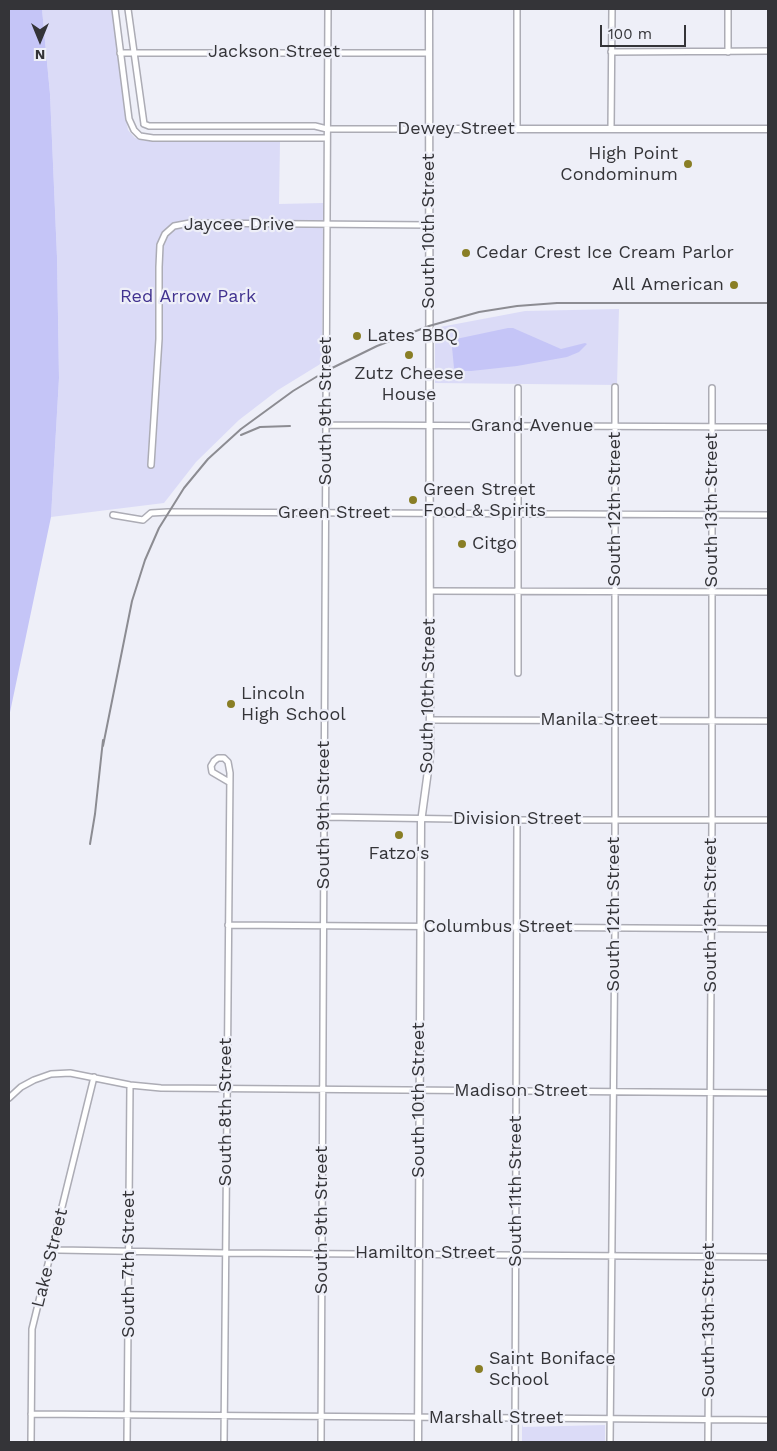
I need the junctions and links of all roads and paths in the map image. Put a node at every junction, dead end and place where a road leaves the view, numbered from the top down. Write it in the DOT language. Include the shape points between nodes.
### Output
graph roads {
  1 [pos="115,9"];
  2 [pos="128,9"];
  3 [pos="328,9"];
  4 [pos="429,9"];
  5 [pos="517,9"];
  6 [pos="612,9"];
  7 [pos="728,9"];
  8 [pos="768,51"];
  9 [pos="133,52"];
  10 [pos="328,52"];
  11 [pos="611,52"];
  12 [pos="728,52"];
  13 [pos="120,53"];
  14 [pos="429,53"];
  15 [pos="144,124"];
  16 [pos="232,126"];
  17 [pos="327,129"];
  18 [pos="429,129"];
  19 [pos="517,129"];
  20 [pos="611,129"];
  21 [pos="768,129"];
  22 [pos="134,130"];
  23 [pos="232,138"];
  24 [pos="327,138"];
  25 [pos="328,225"];
  26 [pos="429,225"];
  27 [pos="615,387"];
  28 [pos="518,388"];
  29 [pos="712,388"];
  30 [pos="326,425"];
  31 [pos="429,426"];
  32 [pos="518,426"];
  33 [pos="615,426"];
  34 [pos="712,427"];
  35 [pos="768,427"];
  36 [pos="151,465"];
  37 [pos="430,513"];
  38 [pos="326,514"];
  39 [pos="517,514"];
  40 [pos="712,514"];
  41 [pos="113,515"];
  42 [pos="615,515"];
  43 [pos="768,515"];
  44 [pos="430,591"];
  45 [pos="518,591"];
  46 [pos="614,592"];
  47 [pos="712,592"];
  48 [pos="768,592"];
  49 [pos="518,673"];
  50 [pos="430,720"];
  51 [pos="615,720"];
  52 [pos="712,720"];
  53 [pos="768,721"];
  54 [pos="229,782"];
  55 [pos="325,817"];
  56 [pos="422,818"];
  57 [pos="517,820"];
  58 [pos="615,820"];
  59 [pos="712,820"];
  60 [pos="768,820"];
  61 [pos="228,925"];
  62 [pos="324,926"];
  63 [pos="420,927"];
  64 [pos="517,927"];
  65 [pos="614,928"];
  66 [pos="711,929"];
  67 [pos="768,929"];
  68 [pos="94,1077"];
  69 [pos="130,1085"];
  70 [pos="226,1089"];
  71 [pos="323,1089"];
  72 [pos="420,1090"];
  73 [pos="516,1091"];
  74 [pos="613,1091"];
  75 [pos="710,1092"];
  76 [pos="768,1093"];
  77 [pos="9,1098"];
  78 [pos="53,1249"];
  79 [pos="130,1251"];
  80 [pos="226,1253"];
  81 [pos="322,1253"];
  82 [pos="418,1253"];
  83 [pos="516,1254"];
  84 [pos="612,1255"];
  85 [pos="710,1256"];
  86 [pos="768,1257"];
  87 [pos="31,1414"];
  88 [pos="128,1414"];
  89 [pos="224,1416"];
  90 [pos="321,1416"];
  91 [pos="418,1417"];
  92 [pos="515,1418"];
  93 [pos="610,1419"];
  94 [pos="708,1420"];
  95 [pos="768,1420"];
  96 [pos="31,1442"];
  97 [pos="128,1442"];
  98 [pos="224,1442"];
  99 [pos="321,1442"];
  100 [pos="418,1442"];
  101 [pos="515,1442"];
  102 [pos="610,1442"];
  103 [pos="708,1442"];
  1 -- 13 [label="street"];
  2 -- 9 [label="street"];
  3 -- 10 [label="street, South 9th Street"];
  4 -- 14 [label="street, South 10th Street"];
  5 -- 19 [label="street"];
  6 -- 11 [label="street"];
  7 -- 12 [label="street"];
  8 -- 12 [label="street"];
  9 -- 10 [label="street, Jackson Street"];
  9 -- 13 [label="street, Jackson Street"];
  9 -- 15 [label="street"];
  10 -- 14 [label="street, Jackson Street"];
  10 -- 17 [label="street, South 9th Street"];
  11 -- 12 [label="street"];
  11 -- 20 [label="street"];
  13 -- 22 [label="street" via="129,120"];
  14 -- 18 [label="street, South 10th Street"];
  15 -- 16 [label="street, Dewey Street"];
  15 -- 22 [label="street"];
  16 -- 17 [label="street, Dewey Street" via="315,126"];
  16 -- 23 [label="street"];
  17 -- 18 [label="street, Dewey Street"];
  17 -- 24 [label="street, South 9th Street"];
  18 -- 19 [label="street, Dewey Street"];
  18 -- 26 [label="street, South 10th Street"];
  19 -- 20 [label="street, Dewey Street"];
  20 -- 21 [label="street, Dewey Street"];
  22 -- 23 [label="street" via="140,136 153,138"];
  23 -- 24 [label="street"];
  24 -- 25 [label="street, South 9th Street"];
  25 -- 26 [label="street, Jaycee Drive"];
  25 -- 30 [label="street, South 9th Street"];
  25 -- 36 [label="street, Jaycee Drive" via="190,223 174,226 165,234 160,245 158,267 159,339"];
  26 -- 31 [label="street, South 10th Street"];
  27 -- 33 [label="street, South 12th Street"];
  28 -- 32 [label="street"];
  29 -- 34 [label="street, South 13th Street"];
  30 -- 31 [label="street, Grand Avenue"];
  30 -- 38 [label="street, South 9th Street"];
  31 -- 32 [label="street, Grand Avenue"];
  31 -- 37 [label="street, South 10th Street"];
  32 -- 33 [label="street, Grand Avenue"];
  32 -- 39 [label="street"];
  33 -- 34 [label="street, Grand Avenue"];
  33 -- 42 [label="street, South 12th Street"];
  34 -- 35 [label="street, Grand Avenue"];
  34 -- 40 [label="street, South 13th Street"];
  37 -- 38 [label="street, Green Street"];
  37 -- 39 [label="street, Green Street"];
  37 -- 44 [label="street, South 10th Street"];
  38 -- 41 [label="street, Green Street" via="151,513 143,520"];
  38 -- 55 [label="street, South 9th Street"];
  39 -- 42 [label="street, Green Street"];
  39 -- 45 [label="street"];
  40 -- 42 [label="street, Green Street"];
  40 -- 43 [label="street, Green Street"];
  40 -- 47 [label="street, South 13th Street"];
  42 -- 46 [label="street, South 12th Street"];
  44 -- 45 [label="street"];
  44 -- 50 [label="street, South 10th Street"];
  45 -- 46 [label="street"];
  45 -- 49 [label="street"];
  46 -- 47 [label="street"];
  46 -- 51 [label="street, South 12th Street"];
  47 -- 48 [label="street"];
  47 -- 52 [label="street, South 13th Street"];
  50 -- 51 [label="street, Manila Street"];
  50 -- 56 [label="street, South 10th Street" via="430,756"];
  51 -- 52 [label="street, Manila Street"];
  51 -- 58 [label="street, South 12th Street"];
  52 -- 53 [label="street, Manila Street"];
  52 -- 59 [label="street, South 13th Street"];
  54 -- 54 [label="street, South 8th Street" via="228,762 218,758 211,766 212,772"];
  54 -- 61 [label="street, South 8th Street"];
  55 -- 56 [label="street, Division Street"];
  55 -- 62 [label="street, South 9th Street"];
  56 -- 57 [label="street, Division Street"];
  56 -- 63 [label="street, South 10th Street"];
  57 -- 58 [label="street, Division Street"];
  57 -- 64 [label="street, South 11th Street"];
  58 -- 59 [label="street, Division Street"];
  58 -- 65 [label="street, South 12th Street"];
  59 -- 60 [label="street, Division Street"];
  59 -- 66 [label="street, South 13th Street"];
  61 -- 62 [label="street, Columbus Street"];
  61 -- 70 [label="street, South 8th Street"];
  62 -- 63 [label="street, Columbus Street"];
  62 -- 71 [label="street, South 9th Street"];
  63 -- 64 [label="street, Columbus Street"];
  63 -- 72 [label="street, South 10th Street"];
  64 -- 65 [label="street, Columbus Street"];
  64 -- 73 [label="street, South 11th Street"];
  65 -- 66 [label="street, Columbus Street"];
  65 -- 74 [label="street, South 12th Street"];
  66 -- 67 [label="street, Columbus Street"];
  66 -- 75 [label="street, South 13th Street"];
  68 -- 69 [label="street, Madison Street"];
  68 -- 77 [label="street, Madison Street" via="72,1073 47,1075 27,1083"];
  68 -- 78 [label="street, Lake Street"];
  69 -- 70 [label="street, Madison Street"];
  69 -- 79 [label="street, South 7th Street"];
  70 -- 71 [label="street, Madison Street"];
  70 -- 80 [label="street, South 8th Street"];
  71 -- 72 [label="street, Madison Street"];
  71 -- 81 [label="street, South 9th Street"];
  72 -- 73 [label="street, Madison Street"];
  72 -- 82 [label="street, South 10th Street"];
  73 -- 74 [label="street, Madison Street"];
  73 -- 83 [label="street, South 11th Street"];
  74 -- 75 [label="street, Madison Street"];
  74 -- 84 [label="street, South 12th Street"];
  75 -- 76 [label="street, Madison Street"];
  75 -- 85 [label="street, South 13th Street"];
  78 -- 79 [label="street, Hamilton Street"];
  78 -- 87 [label="street, Lake Street" via="32,1329"];
  79 -- 80 [label="street, Hamilton Street"];
  79 -- 88 [label="street, South 7th Street"];
  80 -- 81 [label="street, Hamilton Street"];
  80 -- 89 [label="street, South 8th Street"];
  81 -- 82 [label="street, Hamilton Street"];
  81 -- 90 [label="street, South 9th Street"];
  82 -- 83 [label="street, Hamilton Street"];
  82 -- 91 [label="street, South 10th Street"];
  83 -- 84 [label="street, Hamilton Street"];
  83 -- 92 [label="street, South 11th Street"];
  84 -- 85 [label="street, Hamilton Street"];
  84 -- 93 [label="street, South 12th Street"];
  85 -- 86 [label="street, Hamilton Street"];
  85 -- 94 [label="street, South 13th Street"];
  87 -- 88 [label="street, Marshall Street"];
  87 -- 96 [label="street, Lake Street"];
  88 -- 89 [label="street, Marshall Street"];
  88 -- 97 [label="street, South 7th Street"];
  89 -- 90 [label="street, Marshall Street"];
  89 -- 98 [label="street, South 8th Street"];
  90 -- 91 [label="street, Marshall Street"];
  90 -- 99 [label="street, South 9th Street"];
  91 -- 92 [label="street, Marshall Street"];
  91 -- 100 [label="street, South 10th Street"];
  92 -- 93 [label="street, Marshall Street"];
  92 -- 101 [label="street, South 11th Street"];
  93 -- 94 [label="street, Marshall Street"];
  93 -- 102 [label="street, South 12th Street"];
  94 -- 95 [label="street, Marshall Street"];
  94 -- 103 [label="street, South 13th Street"];
}
